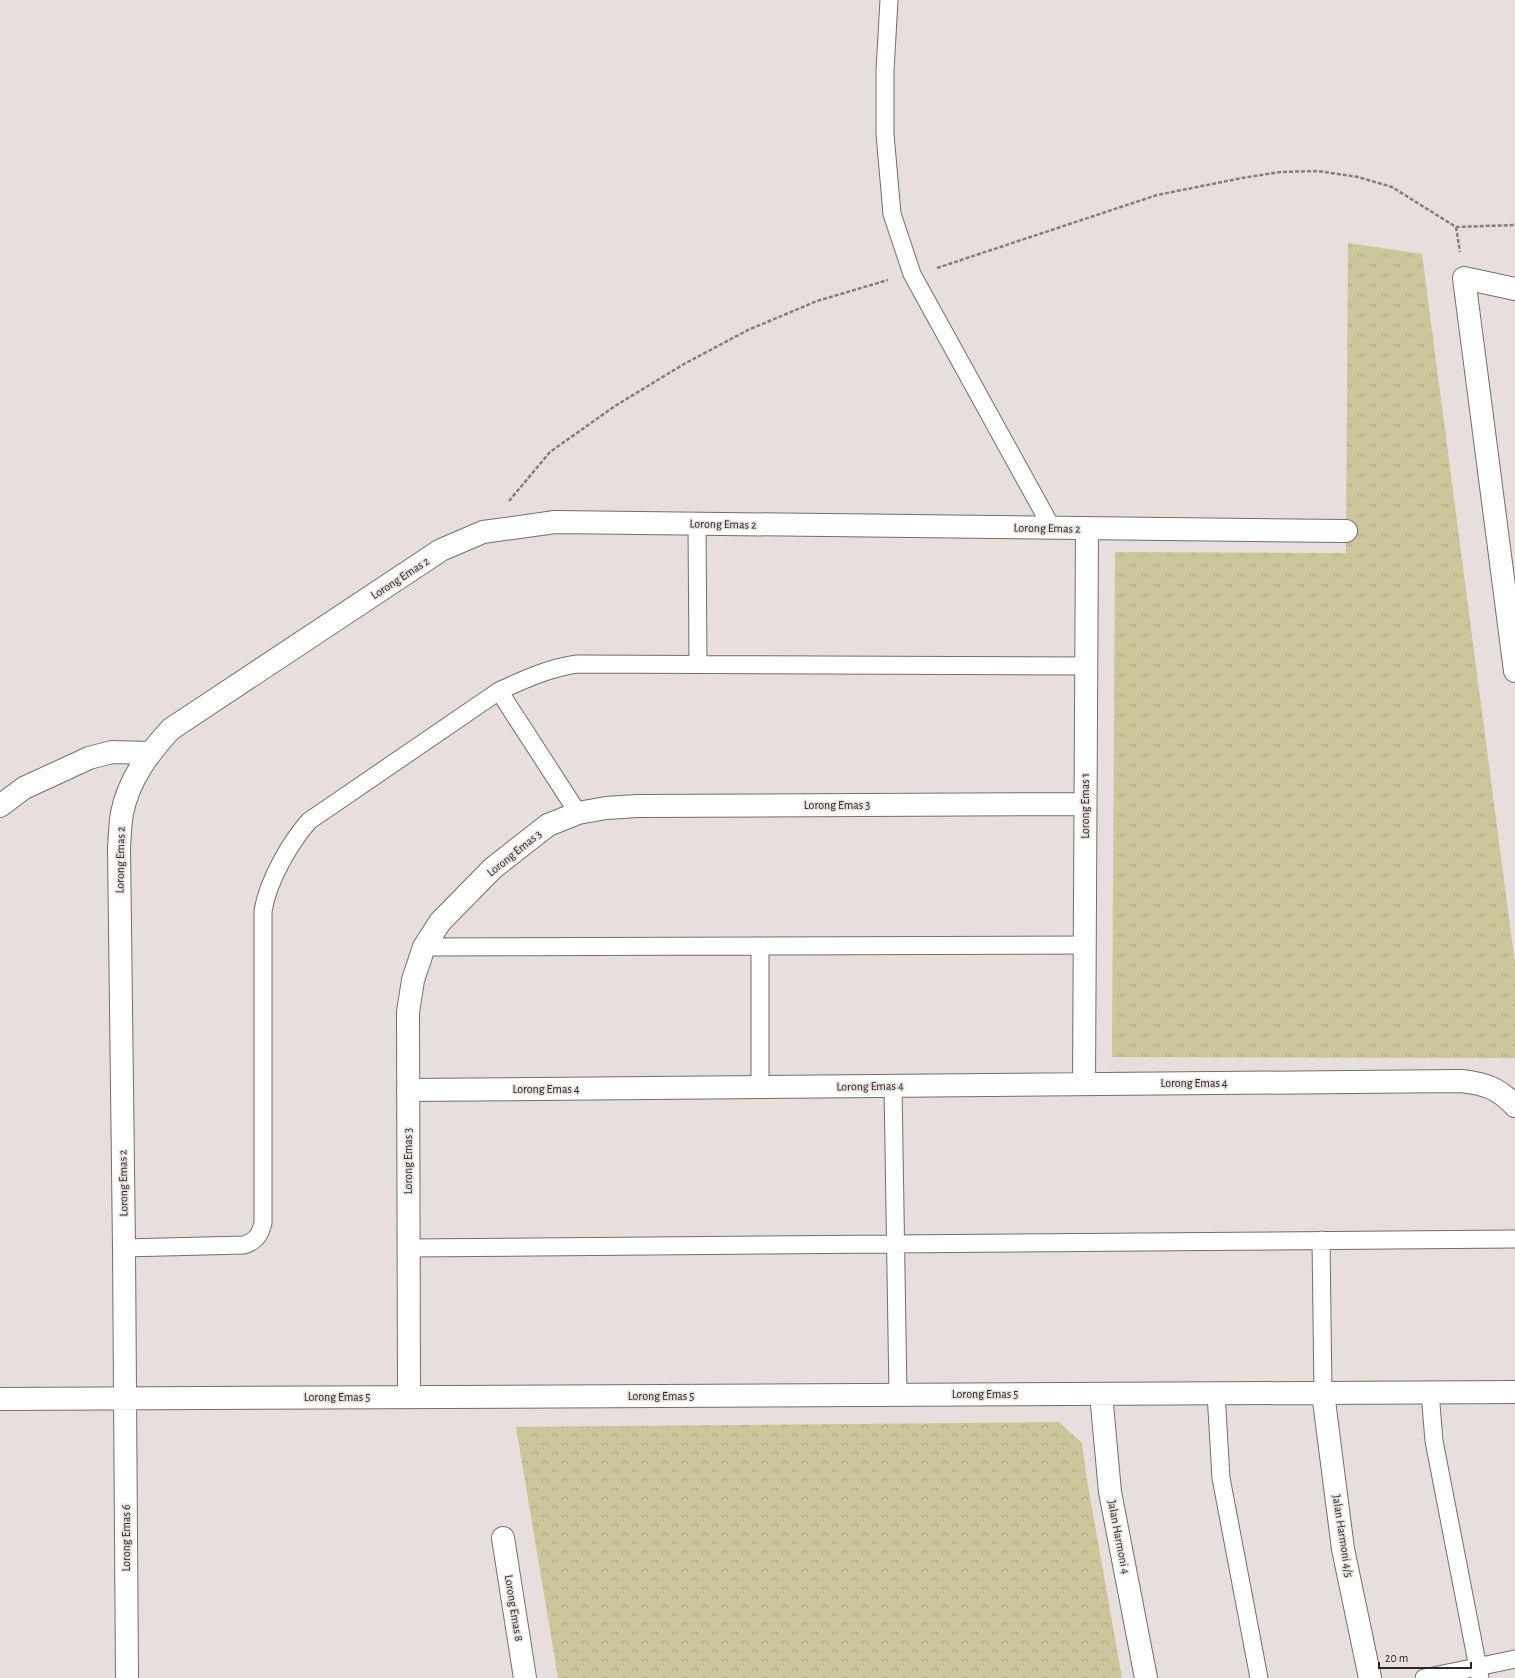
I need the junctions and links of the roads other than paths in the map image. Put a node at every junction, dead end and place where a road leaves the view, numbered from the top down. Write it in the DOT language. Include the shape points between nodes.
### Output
graph roads {
  1 [pos="889,0"];
  2 [pos="1515,289"];
  3 [pos="697,524"];
  4 [pos="1052,528"];
  5 [pos="1087,528"];
  6 [pos="1346,531"];
  7 [pos="1512,620"];
  8 [pos="698,664"];
  9 [pos="1086,666"];
  10 [pos="1515,671"];
  11 [pos="499,691"];
  12 [pos="148,754"];
  13 [pos="1085,804"];
  14 [pos="0,806"];
  15 [pos="578,813"];
  16 [pos="760,946"];
  17 [pos="1084,946"];
  18 [pos="424,947"];
  19 [pos="1084,1084"];
  20 [pos="893,1086"];
  21 [pos="760,1087"];
  22 [pos="408,1090"];
  23 [pos="1515,1106"];
  24 [pos="1515,1239"];
  25 [pos="1321,1240"];
  26 [pos="896,1244"];
  27 [pos="124,1248"];
  28 [pos="408,1248"];
  29 [pos="1430,1392"];
  30 [pos="1515,1392"];
  31 [pos="1216,1393"];
  32 [pos="1323,1393"];
  33 [pos="1101,1394"];
  34 [pos="898,1395"];
  35 [pos="409,1397"];
  36 [pos="0,1399"];
  37 [pos="126,1399"];
  38 [pos="503,1538"];
  39 [pos="1515,1659"];
  40 [pos="1478,1672"];
  41 [pos="127,1678"];
  42 [pos="525,1678"];
  43 [pos="1146,1678"];
  44 [pos="1259,1678"];
  45 [pos="1370,1678"];
  46 [pos="1424,1678"];
  1 -- 4 [label="lane" via="885,134 892,214 912,274"];
  2 -- 7 [label="street" via="1464,278"];
  3 -- 4 [label="street, Lorong Emas 2"];
  3 -- 8 [label="lane"];
  3 -- 12 [label="street, Lorong Emas 2" via="555,522 483,532 441,550 178,724"];
  4 -- 5 [label="street, Lorong Emas 2"];
  5 -- 6 [label="street, Lorong Emas 2"];
  5 -- 9 [label="street, Lorong Emas 1"];
  7 -- 10 [label="street"];
  8 -- 9 [label="lane"];
  8 -- 11 [label="lane" via="577,664 538,673"];
  9 -- 13 [label="street, Lorong Emas 1"];
  11 -- 15 [label="lane"];
  11 -- 27 [label="lane" via="309,821 292,844 266,897 263,911 263,1223 257,1238 244,1245"];
  12 -- 14 [label="street" via="112,752 89,758 24,788"];
  12 -- 27 [label="street, Lorong Emas 2" via="132,783 122,813 118,847"];
  13 -- 15 [label="street, Lorong Emas 3" via="637,806"];
  13 -- 17 [label="street, Lorong Emas 1"];
  15 -- 18 [label="street, Lorong Emas 3" via="548,826 493,868 440,922"];
  16 -- 17 [label="lane"];
  16 -- 18 [label="lane"];
  16 -- 21 [label="lane"];
  17 -- 19 [label="street, Lorong Emas 1"];
  18 -- 22 [label="street, Lorong Emas 3" via="413,980 408,1012"];
  19 -- 20 [label="street, Lorong Emas 4"];
  19 -- 23 [label="street, Lorong Emas 4" via="1462,1081 1480,1083 1498,1090"];
  20 -- 21 [label="street, Lorong Emas 4"];
  20 -- 26 [label="lane"];
  21 -- 22 [label="street, Lorong Emas 4"];
  22 -- 28 [label="street, Lorong Emas 3"];
  24 -- 25 [label="lane"];
  25 -- 26 [label="lane"];
  25 -- 32 [label="lane"];
  26 -- 28 [label="lane"];
  26 -- 34 [label="lane"];
  27 -- 37 [label="street, Lorong Emas 2"];
  28 -- 35 [label="street, Lorong Emas 3"];
  29 -- 30 [label="street, Lorong Emas 5"];
  29 -- 32 [label="street, Lorong Emas 5"];
  29 -- 40 [label="lane" via="1434,1441"];
  31 -- 32 [label="street, Lorong Emas 5"];
  31 -- 33 [label="street, Lorong Emas 5"];
  31 -- 44 [label="lane" via="1221,1478"];
  32 -- 45 [label="street, Jalan Harmoni 4/5" via="1343,1549"];
  33 -- 34 [label="street, Lorong Emas 5"];
  33 -- 43 [label="street, Jalan Harmoni 4" via="1110,1492"];
  34 -- 35 [label="street, Lorong Emas 5"];
  35 -- 37 [label="street, Lorong Emas 5"];
  36 -- 37 [label="street, Lorong Emas 5"];
  37 -- 41 [label="street, Lorong Emas 6"];
  38 -- 42 [label="street, Lorong Emas 8"];
  39 -- 40 [label="lane"];
  40 -- 46 [label="lane"];
}
